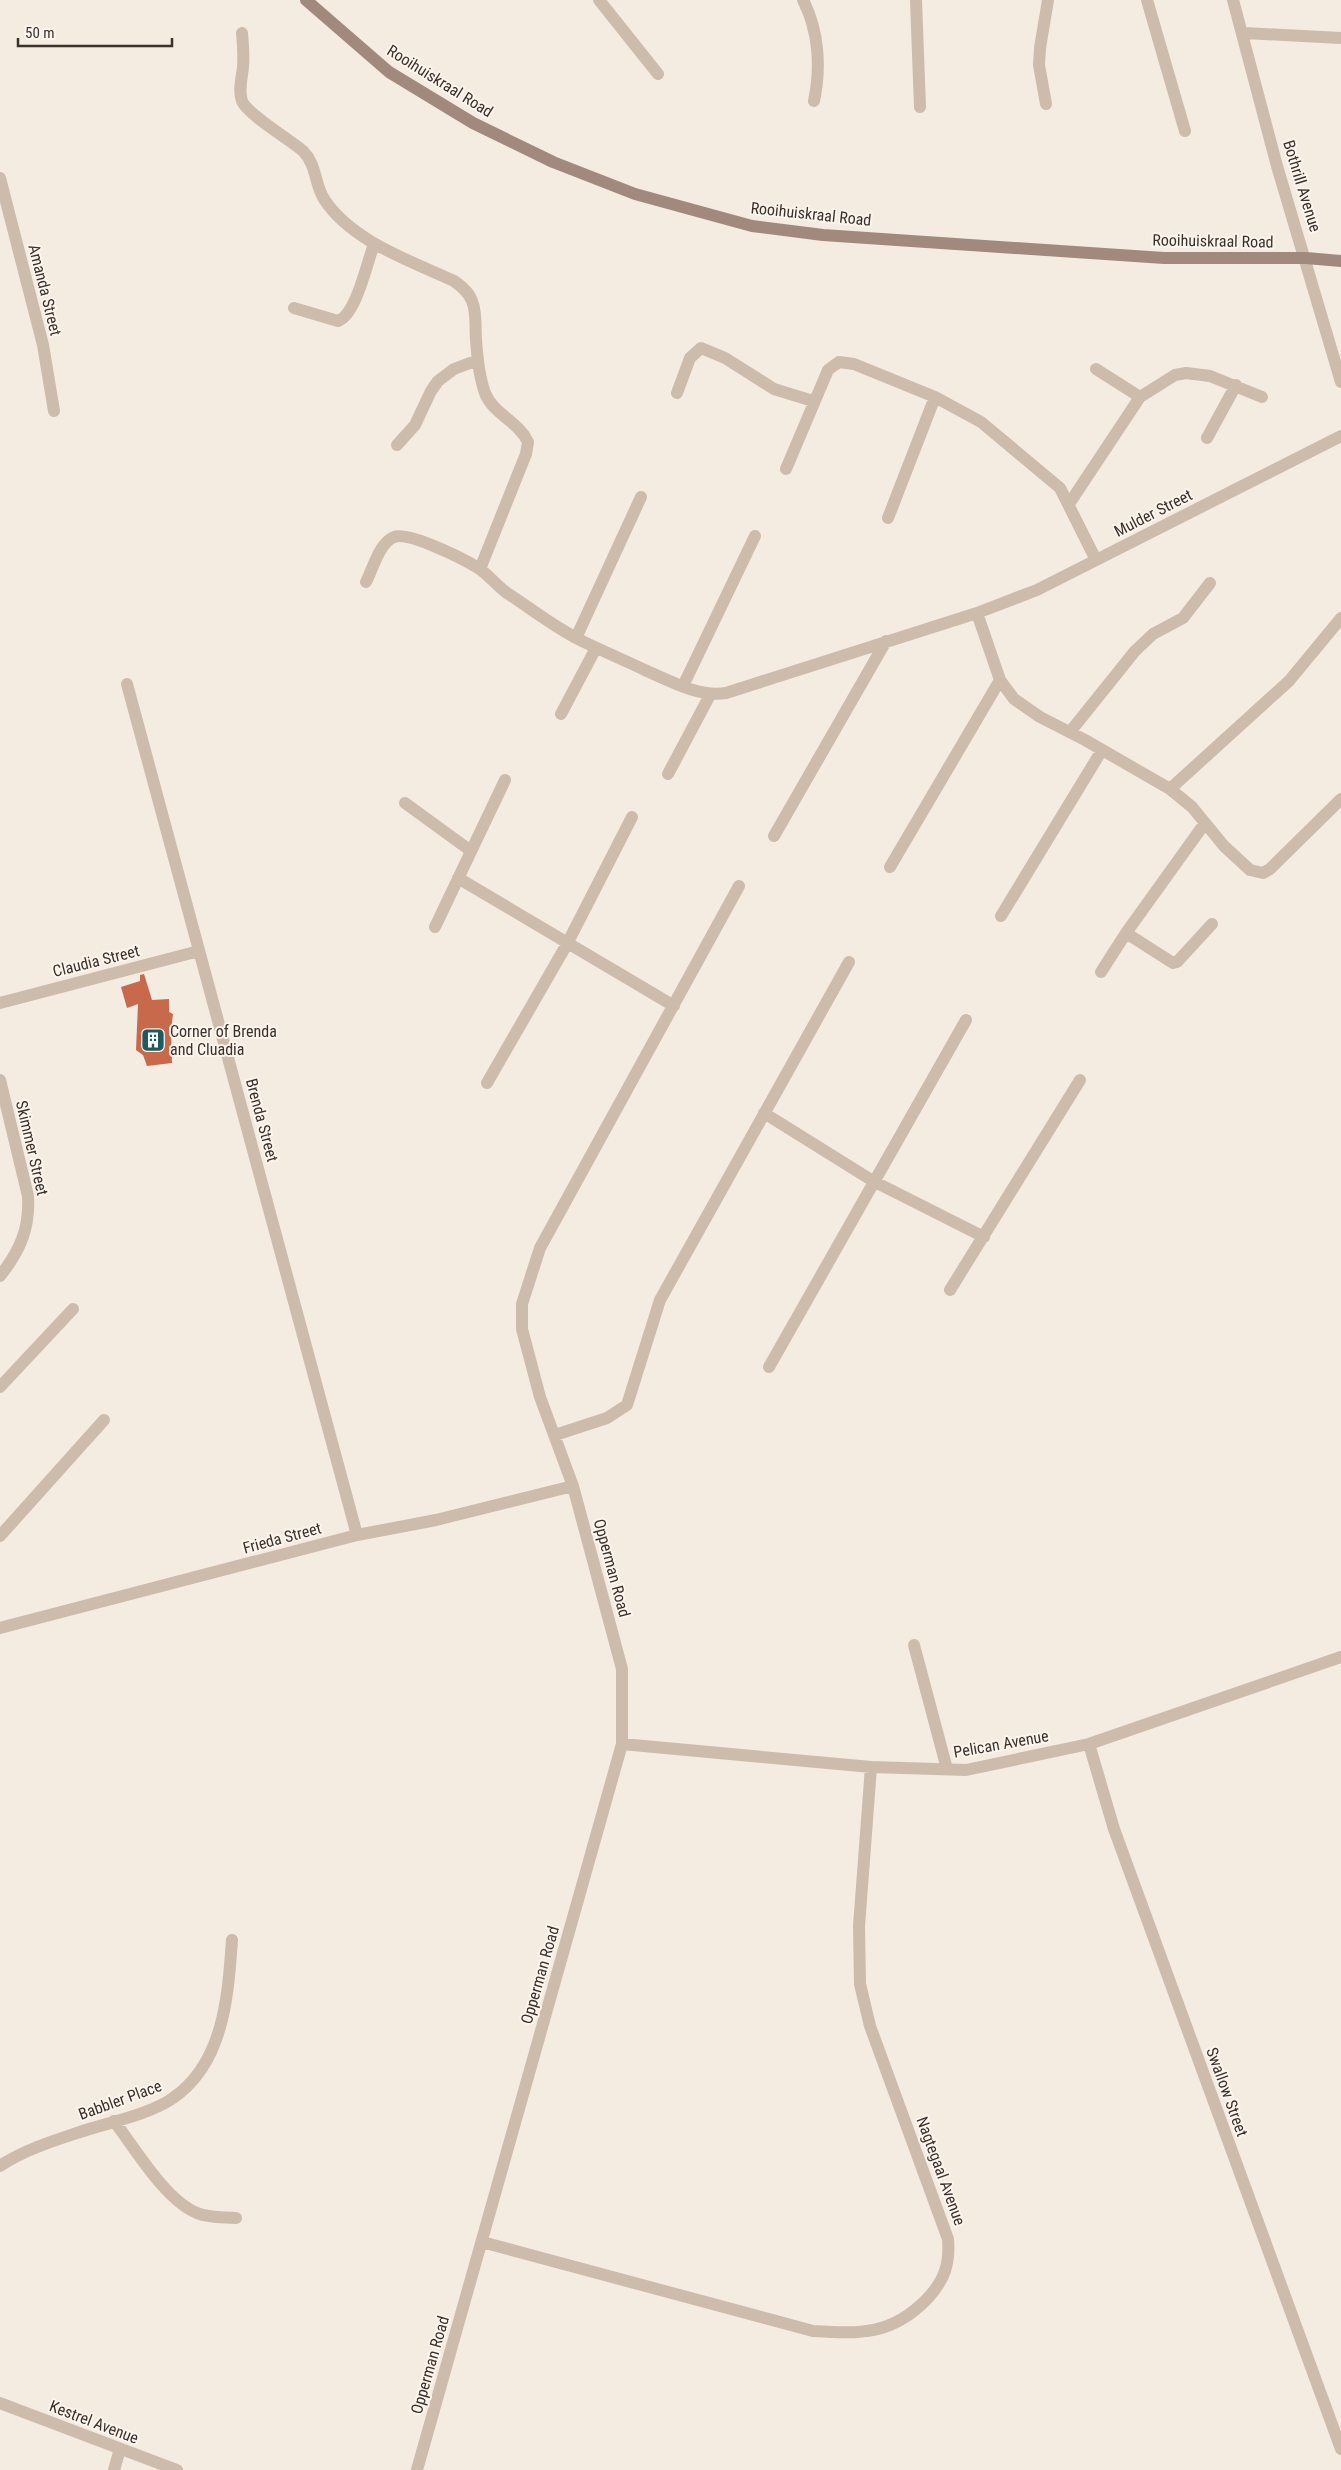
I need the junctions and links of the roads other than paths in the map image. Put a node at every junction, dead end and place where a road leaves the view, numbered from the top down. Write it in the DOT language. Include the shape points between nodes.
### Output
graph roads {
  1 [pos="306,0"];
  2 [pos="599,0"];
  3 [pos="803,0"];
  4 [pos="916,0"];
  5 [pos="1146,0"];
  6 [pos="1233,0"];
  7 [pos="1051,1"];
  8 [pos="242,33"];
  9 [pos="1244,33"];
  10 [pos="1341,38"];
  11 [pos="658,74"];
  12 [pos="814,101"];
  13 [pos="1046,104"];
  14 [pos="920,108"];
  15 [pos="1185,131"];
  16 [pos="0,178"];
  17 [pos="374,244"];
  18 [pos="1306,258"];
  19 [pos="1341,262"];
  20 [pos="294,308"];
  21 [pos="478,360"];
  22 [pos="1096,369"];
  23 [pos="1341,382"];
  24 [pos="1236,385"];
  25 [pos="677,393"];
  26 [pos="934,397"];
  27 [pos="1140,397"];
  28 [pos="1262,397"];
  29 [pos="813,401"];
  30 [pos="54,411"];
  31 [pos="1341,436"];
  32 [pos="1207,438"];
  33 [pos="397,445"];
  34 [pos="786,469"];
  35 [pos="641,498"];
  36 [pos="1069,504"];
  37 [pos="888,518"];
  38 [pos="755,536"];
  39 [pos="1096,560"];
  40 [pos="480,569"];
  41 [pos="366,582"];
  42 [pos="1210,583"];
  43 [pos="976,613"];
  44 [pos="1341,618"];
  45 [pos="576,638"];
  46 [pos="886,641"];
  47 [pos="596,648"];
  48 [pos="1000,680"];
  49 [pos="127,684"];
  50 [pos="683,686"];
  51 [pos="710,695"];
  52 [pos="561,714"];
  53 [pos="1070,732"];
  54 [pos="1102,750"];
  55 [pos="668,774"];
  56 [pos="505,780"];
  57 [pos="1170,789"];
  58 [pos="1341,799"];
  59 [pos="405,803"];
  60 [pos="632,817"];
  61 [pos="1205,824"];
  62 [pos="774,836"];
  63 [pos="471,851"];
  64 [pos="890,867"];
  65 [pos="458,878"];
  66 [pos="739,886"];
  67 [pos="1001,916"];
  68 [pos="1212,924"];
  69 [pos="435,927"];
  70 [pos="1126,932"];
  71 [pos="567,944"];
  72 [pos="199,951"];
  73 [pos="849,962"];
  74 [pos="1101,972"];
  75 [pos="0,1003"];
  76 [pos="674,1006"];
  77 [pos="966,1020"];
  78 [pos="0,1080"];
  79 [pos="1080,1080"];
  80 [pos="487,1084"];
  81 [pos="764,1113"];
  82 [pos="873,1181"];
  83 [pos="984,1237"];
  84 [pos="0,1276"];
  85 [pos="950,1290"];
  86 [pos="73,1309"];
  87 [pos="769,1367"];
  88 [pos="0,1387"];
  89 [pos="104,1420"];
  90 [pos="555,1435"];
  91 [pos="573,1486"];
  92 [pos="357,1535"];
  93 [pos="0,1536"];
  94 [pos="0,1628"];
  95 [pos="914,1646"];
  96 [pos="1341,1657"];
  97 [pos="622,1744"];
  98 [pos="1089,1744"];
  99 [pos="871,1767"];
  100 [pos="947,1769"];
  101 [pos="232,1940"];
  102 [pos="114,2121"];
  103 [pos="0,2166"];
  104 [pos="236,2218"];
  105 [pos="482,2242"];
  106 [pos="0,2403"];
  107 [pos="120,2449"];
  108 [pos="1341,2449"];
  109 [pos="114,2470"];
  110 [pos="177,2470"];
  111 [pos="417,2470"];
  1 -- 18 [label="main road, Rooihuiskraal Road" via="389,72 473,123 553,162 635,194 752,226 822,234 1164,258"];
  2 -- 11 [label="street"];
  3 -- 12 [label="street" via="817,52 818,79"];
  4 -- 14 [label="street"];
  5 -- 15 [label="street"];
  6 -- 9 [label="street, Bothrill Avenue"];
  7 -- 13 [label="street" via="1039,65"];
  8 -- 17 [label="street" via="244,54 240,83 242,101 247,110 308,156 325,200"];
  9 -- 10 [label="street"];
  9 -- 18 [label="street, Bothrill Avenue" via="1277,166"];
  16 -- 30 [label="street, Amanda Street" via="43,345"];
  17 -- 20 [label="street" via="353,304 343,319 338,321"];
  17 -- 21 [label="street" via="463,288 472,300 475,313"];
  18 -- 19 [label="main road, Rooihuiskraal Road"];
  18 -- 23 [label="street, Bothrill Avenue"];
  21 -- 33 [label="street" via="454,369 438,381 415,425"];
  21 -- 40 [label="street" via="490,402 528,442"];
  22 -- 27 [label="street"];
  24 -- 27 [label="street" via="1210,376 1186,373 1175,375"];
  24 -- 28 [label="street"];
  24 -- 32 [label="street"];
  25 -- 29 [label="street" via="690,358 701,348 725,358 774,389"];
  26 -- 29 [label="street" via="880,373 839,362 828,370"];
  26 -- 36 [label="street" via="981,422 1060,488"];
  26 -- 37 [label="street"];
  27 -- 36 [label="street"];
  29 -- 34 [label="street"];
  31 -- 39 [label="street, Mulder Street"];
  35 -- 45 [label="street"];
  36 -- 39 [label="street"];
  38 -- 50 [label="street"];
  39 -- 43 [label="street, Mulder Street" via="1037,590"];
  40 -- 41 [label="street" via="401,536 394,537 382,549"];
  40 -- 45 [label="street" via="505,591"];
  42 -- 53 [label="street" via="1183,618 1154,634 1135,651"];
  43 -- 46 [label="street, Mulder Street"];
  43 -- 48 [label="street"];
  44 -- 57 [label="street" via="1289,681"];
  45 -- 47 [label="street"];
  46 -- 51 [label="street, Mulder Street" via="734,692"];
  46 -- 62 [label="street"];
  47 -- 50 [label="street"];
  47 -- 52 [label="street"];
  48 -- 53 [label="street" via="1014,699"];
  48 -- 64 [label="street"];
  49 -- 72 [label="street, Brenda Street"];
  50 -- 51 [label="street"];
  51 -- 55 [label="street"];
  53 -- 54 [label="street"];
  54 -- 57 [label="street"];
  54 -- 67 [label="street"];
  56 -- 63 [label="street"];
  57 -- 61 [label="street" via="1192,807"];
  58 -- 61 [label="street" via="1263,874 1250,870"];
  59 -- 63 [label="street"];
  60 -- 71 [label="street"];
  61 -- 70 [label="street"];
  63 -- 65 [label="street"];
  65 -- 69 [label="street"];
  65 -- 71 [label="street"];
  66 -- 76 [label="street, Opperman Road"];
  68 -- 70 [label="street" via="1177,962"];
  70 -- 74 [label="street"];
  71 -- 76 [label="street"];
  71 -- 80 [label="street"];
  72 -- 75 [label="street, Claudia Street"];
  72 -- 92 [label="street, Brenda Street"];
  73 -- 81 [label="street"];
  76 -- 90 [label="street, Opperman Road" via="540,1248 526,1286 522,1329 540,1397"];
  77 -- 82 [label="street"];
  78 -- 84 [label="street, Skimmer Street" via="29,1212 22,1243"];
  79 -- 83 [label="street"];
  81 -- 82 [label="street"];
  81 -- 90 [label="street" via="660,1300 627,1405 607,1418"];
  82 -- 83 [label="street"];
  82 -- 87 [label="street"];
  83 -- 85 [label="street"];
  86 -- 88 [label="street"];
  89 -- 93 [label="street"];
  90 -- 91 [label="street, Opperman Road"];
  91 -- 92 [label="street, Frieda Street" via="436,1520"];
  91 -- 97 [label="street, Opperman Road" via="622,1669"];
  92 -- 94 [label="street, Frieda Street"];
  95 -- 100 [label="street"];
  96 -- 98 [label="street, Pelican Avenue"];
  97 -- 99 [label="street, Pelican Avenue"];
  97 -- 105 [label="street, Opperman Road"];
  98 -- 100 [label="street, Pelican Avenue" via="966,1770"];
  98 -- 108 [label="street, Swallow Street" via="1114,1829"];
  99 -- 100 [label="street, Pelican Avenue"];
  99 -- 105 [label="street, Nagtegaal Avenue" via="858,1926 860,1984 870,2026 948,2239 947,2270 936,2289 911,2315 886,2328 856,2333 813,2331"];
  101 -- 102 [label="street, Babbler Place" via="226,2006 220,2030 204,2064 173,2099"];
  102 -- 103 [label="street, Babbler Place" via="55,2140"];
  102 -- 104 [label="street" via="178,2201 200,2214"];
  105 -- 111 [label="street, Opperman Road"];
  106 -- 107 [label="street, Kestrel Avenue"];
  107 -- 109 [label="street"];
  107 -- 110 [label="street, Kestrel Avenue"];
}
